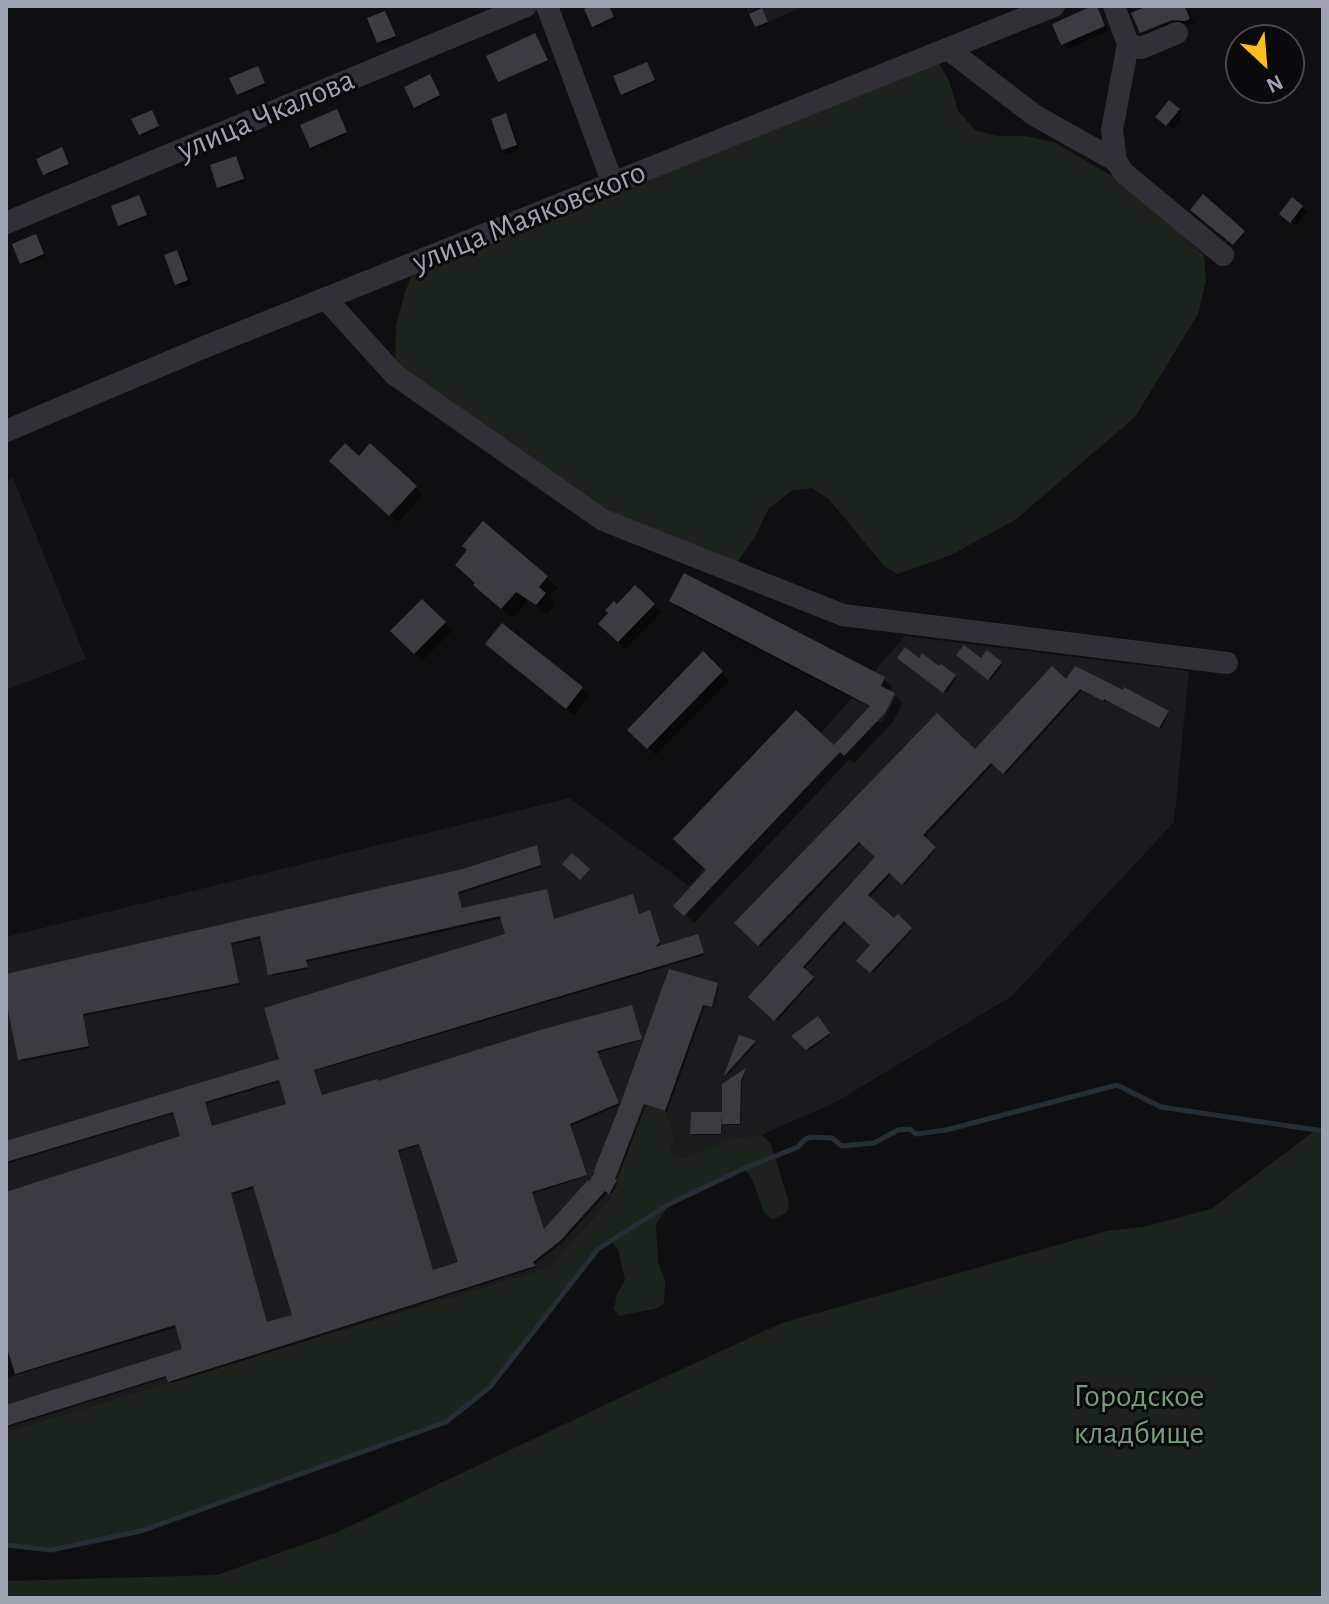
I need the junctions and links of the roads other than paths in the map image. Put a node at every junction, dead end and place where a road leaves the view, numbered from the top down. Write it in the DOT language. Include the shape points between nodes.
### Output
graph roads {
  1 [pos="526,6"];
  2 [pos="547,6"];
  3 [pos="1054,6"];
  4 [pos="1114,6"];
  5 [pos="1177,33"];
  6 [pos="1128,44"];
  7 [pos="948,49"];
  8 [pos="1116,161"];
  9 [pos="613,184"];
  10 [pos="6,223"];
  11 [pos="1223,255"];
  12 [pos="326,299"];
  13 [pos="6,431"];
  14 [pos="1227,663"];
  1 -- 10 [label="street, улица Чкалова"];
  2 -- 9 [label="street"];
  3 -- 7 [label="street, улица Маяковского"];
  4 -- 6 [label="street"];
  5 -- 6 [label="street" via="1141,48"];
  6 -- 8 [label="street" via="1112,130"];
  7 -- 8 [label="street" via="1034,115"];
  7 -- 9 [label="street, улица Маяковского"];
  8 -- 11 [label="street"];
  9 -- 12 [label="street, улица Маяковского"];
  12 -- 13 [label="street, улица Маяковского"];
  12 -- 14 [label="street" via="395,375 603,520 843,615"];
}
